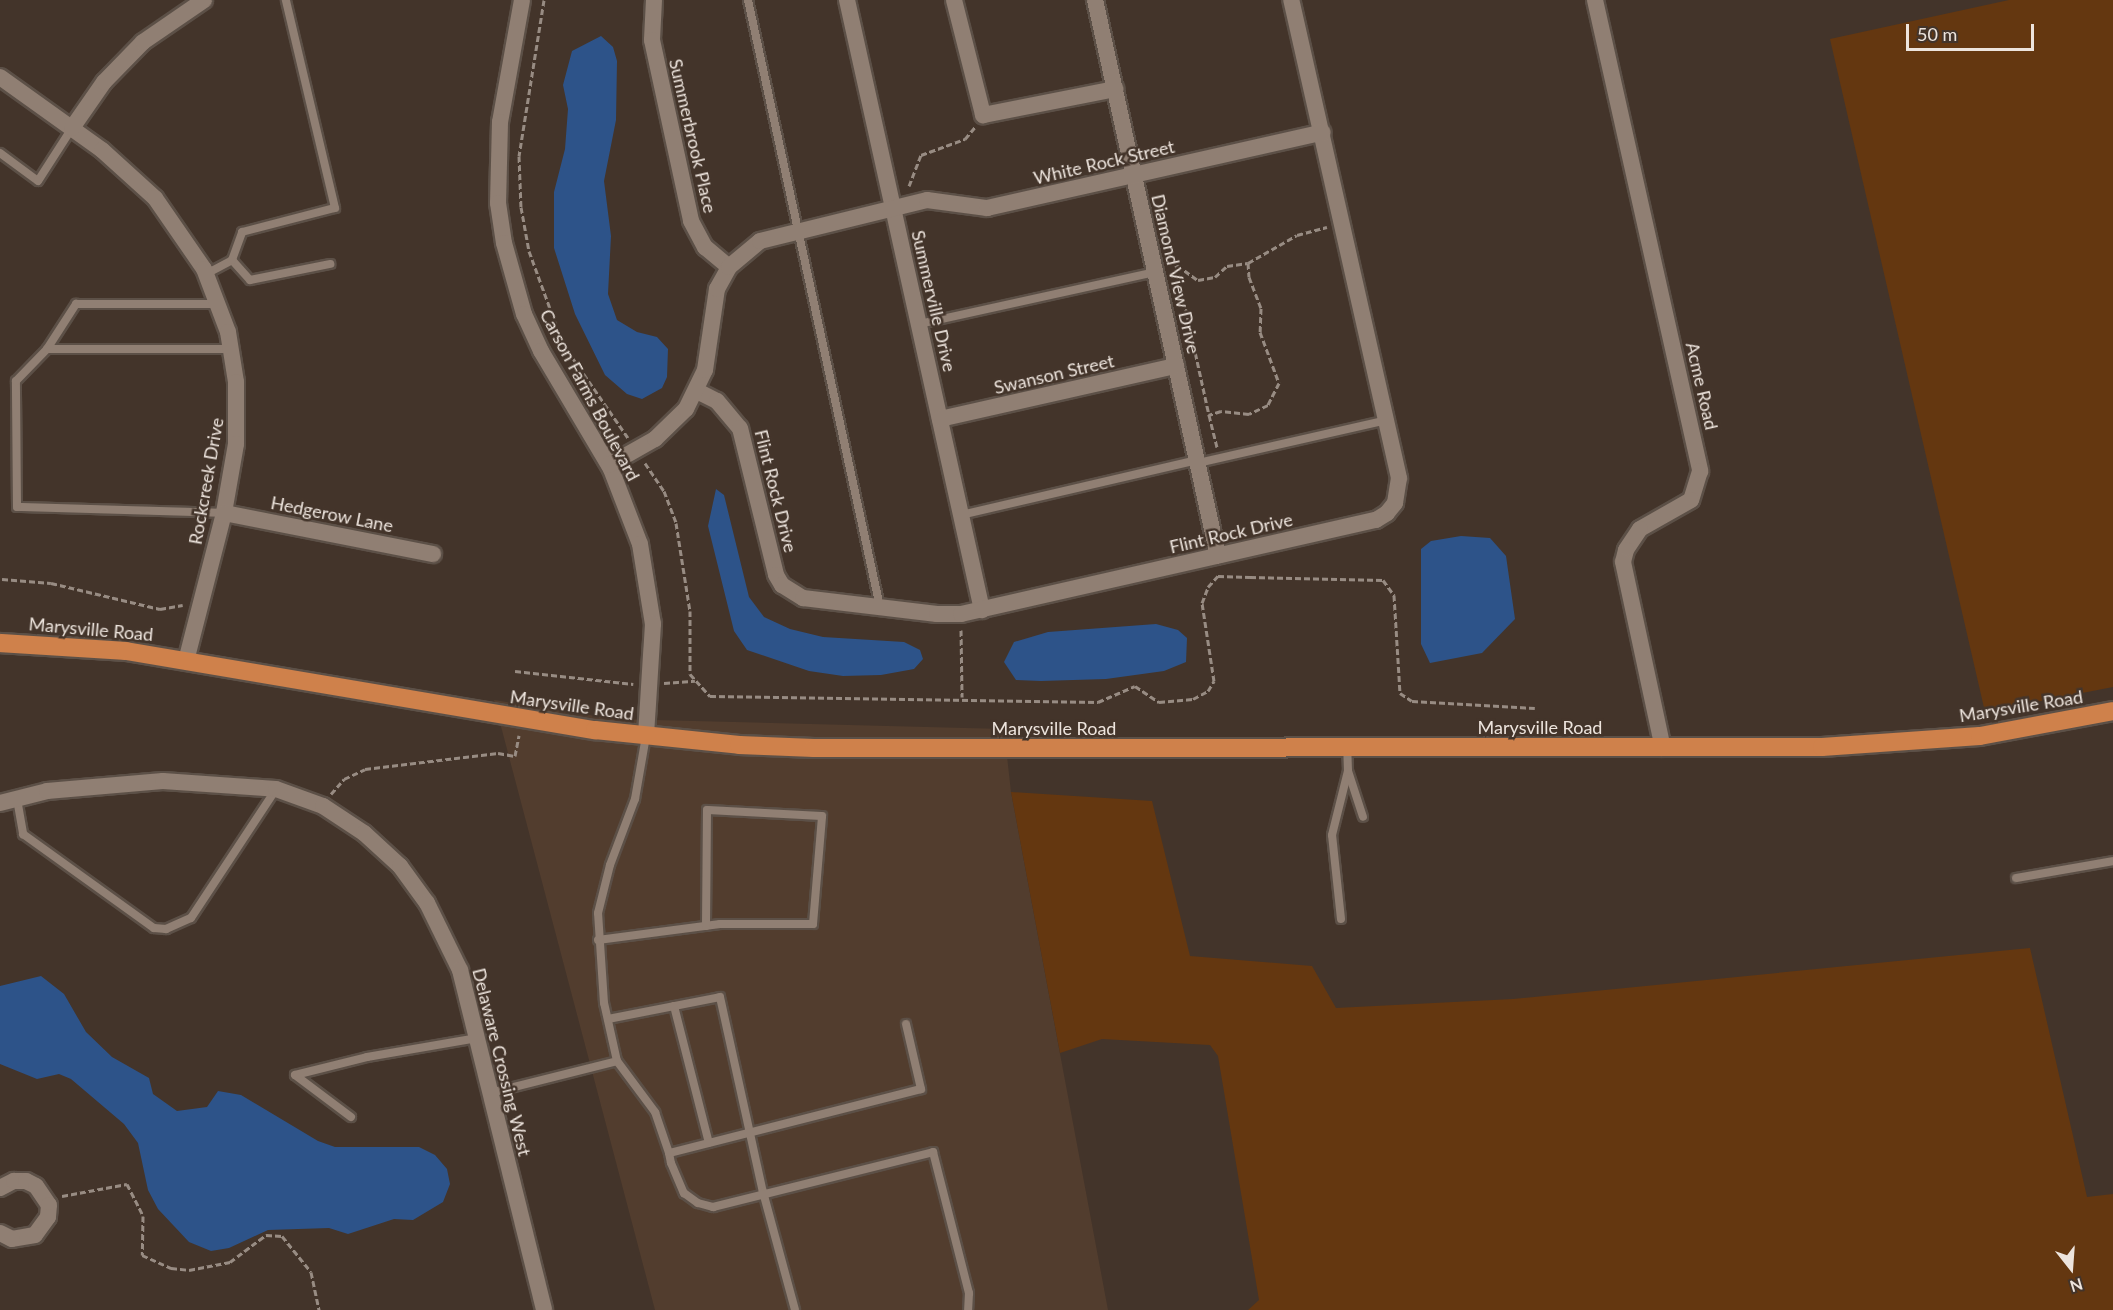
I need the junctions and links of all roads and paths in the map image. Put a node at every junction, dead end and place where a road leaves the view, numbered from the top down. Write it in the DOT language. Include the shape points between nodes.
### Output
graph roads {
  1 [pos="204,0"];
  2 [pos="286,0"];
  3 [pos="522,0"];
  4 [pos="544,0"];
  5 [pos="654,0"];
  6 [pos="748,0"];
  7 [pos="847,0"];
  8 [pos="954,0"];
  9 [pos="1095,0"];
  10 [pos="1291,0"];
  11 [pos="1595,0"];
  12 [pos="0,77"];
  13 [pos="1115,89"];
  14 [pos="982,115"];
  15 [pos="72,128"];
  16 [pos="1323,132"];
  17 [pos="0,153"];
  18 [pos="1134,175"];
  19 [pos="905,190"];
  20 [pos="893,207"];
  21 [pos="1343,223"];
  22 [pos="797,229"];
  23 [pos="1165,257"];
  24 [pos="232,260"];
  25 [pos="1248,263"];
  26 [pos="330,264"];
  27 [pos="1176,264"];
  28 [pos="729,267"];
  29 [pos="1155,272"];
  30 [pos="206,274"];
  31 [pos="219,304"];
  32 [pos="919,324"];
  33 [pos="47,349"];
  34 [pos="231,349"];
  35 [pos="1176,366"];
  36 [pos="697,391"];
  37 [pos="1209,415"];
  38 [pos="940,419"];
  39 [pos="1387,420"];
  40 [pos="636,450"];
  41 [pos="1220,458"];
  42 [pos="1198,461"];
  43 [pos="609,465"];
  44 [pos="224,513"];
  45 [pos="961,515"];
  46 [pos="434,554"];
  47 [pos="1218,556"];
  48 [pos="2,579"];
  49 [pos="880,608"];
  50 [pos="200,609"];
  51 [pos="982,610"];
  52 [pos="961,614"];
  53 [pos="0,643"];
  54 [pos="186,661"];
  55 [pos="515,671"];
  56 [pos="695,681"];
  57 [pos="651,683"];
  58 [pos="962,697"];
  59 [pos="1535,708"];
  60 [pos="2113,711"];
  61 [pos="523,719"];
  62 [pos="646,736"];
  63 [pos="1347,748"];
  64 [pos="1663,748"];
  65 [pos="1348,771"];
  66 [pos="276,789"];
  67 [pos="17,799"];
  68 [pos="0,803"];
  69 [pos="323,806"];
  70 [pos="1363,817"];
  71 [pos="2113,861"];
  72 [pos="2016,878"];
  73 [pos="1341,919"];
  74 [pos="706,926"];
  75 [pos="598,940"];
  76 [pos="674,1006"];
  77 [pos="608,1019"];
  78 [pos="906,1024"];
  79 [pos="477,1038"];
  80 [pos="617,1061"];
  81 [pos="490,1093"];
  82 [pos="351,1117"];
  83 [pos="750,1133"];
  84 [pos="709,1143"];
  85 [pos="669,1153"];
  86 [pos="1,1185"];
  87 [pos="763,1192"];
  88 [pos="46,1200"];
  89 [pos="0,1233"];
  90 [pos="319,1310"];
  91 [pos="544,1310"];
  92 [pos="795,1310"];
  93 [pos="968,1310"];
  1 -- 15 [label="street" via="142,42 104,82"];
  2 -- 24 [label="lane" via="335,208 242,232"];
  3 -- 43 [label="street, Carson Farms Boulevard" via="500,122 498,203 504,243 524,314 541,351"];
  4 -- 40 [label="path" via="519,156 529,251 563,344"];
  5 -- 28 [label="street, Summerbrook Place" via="652,40 691,220 705,247"];
  6 -- 22 [label="lane"];
  7 -- 20 [label="street, Summerville Drive"];
  8 -- 14 [label="street"];
  9 -- 13 [label="street, Diamond View Drive"];
  10 -- 16 [label="street, Flint Rock Drive"];
  11 -- 64 [label="street, Acme Road" via="1700,471 1691,500 1640,529 1623,562"];
  12 -- 15 [label="street, Rockcreek Drive"];
  13 -- 14 [label="street"];
  13 -- 18 [label="street, Diamond View Drive"];
  14 -- 19 [label="path" via="965,139 921,154 916,176"];
  15 -- 17 [label="lane" via="38,181"];
  15 -- 30 [label="street, Rockcreek Drive" via="155,198"];
  16 -- 18 [label="street, White Rock Street"];
  16 -- 21 [label="street, Flint Rock Drive"];
  18 -- 20 [label="street, White Rock Street" via="987,208 927,200"];
  18 -- 29 [label="street, Diamond View Drive"];
  20 -- 22 [label="street, White Rock Street"];
  20 -- 32 [label="street, Summerville Drive"];
  21 -- 25 [label="path" via="1297,235"];
  21 -- 39 [label="street, Flint Rock Drive"];
  22 -- 28 [label="street, White Rock Street" via="759,241"];
  22 -- 49 [label="lane"];
  23 -- 27 [label="path"];
  24 -- 26 [label="lane" via="250,280"];
  24 -- 30 [label="lane"];
  25 -- 27 [label="path" via="1227,266 1215,276 1198,280"];
  25 -- 37 [label="path" via="1261,308 1260,332 1279,383 1268,405 1249,414 1221,411"];
  27 -- 37 [label="path"];
  28 -- 36 [label="street" via="711,309 705,370"];
  29 -- 32 [label="lane"];
  29 -- 35 [label="street, Diamond View Drive"];
  30 -- 31 [label="street, Rockcreek Drive"];
  31 -- 33 [label="lane" via="76,304"];
  31 -- 34 [label="street, Rockcreek Drive"];
  32 -- 38 [label="street, Summerville Drive"];
  33 -- 34 [label="lane"];
  33 -- 44 [label="lane" via="16,381 17,507"];
  34 -- 44 [label="street, Rockcreek Drive" via="238,417"];
  35 -- 38 [label="street, Swanson Street"];
  35 -- 42 [label="street, Diamond View Drive"];
  36 -- 40 [label="street" via="672,426"];
  36 -- 49 [label="street, Flint Rock Drive" via="717,401 740,428 782,585 803,598"];
  37 -- 41 [label="path"];
  38 -- 45 [label="street, Summerville Drive"];
  39 -- 41 [label="lane"];
  39 -- 47 [label="street, Flint Rock Drive" via="1400,490 1387,513 1376,520"];
  40 -- 43 [label="street"];
  40 -- 56 [label="path" via="664,491 676,524 690,611 690,674"];
  41 -- 42 [label="lane"];
  42 -- 45 [label="lane"];
  42 -- 47 [label="street, Diamond View Drive"];
  43 -- 57 [label="street, Carson Farms Boulevard" via="632,521 648,584 653,624"];
  44 -- 46 [label="street, Hedgerow Lane"];
  44 -- 50 [label="street, Rockcreek Drive"];
  45 -- 51 [label="street, Summerville Drive"];
  47 -- 51 [label="street, Flint Rock Drive"];
  48 -- 50 [label="path" via="51,583 160,609 181,605"];
  49 -- 52 [label="street, Flint Rock Drive"];
  50 -- 54 [label="street, Rockcreek Drive"];
  51 -- 52 [label="street, Flint Rock Drive"];
  52 -- 58 [label="path"];
  53 -- 54 [label="highway, Marysville Road" via="78,646"];
  54 -- 61 [label="highway, Marysville Road"];
  55 -- 57 [label="path" via="621,685"];
  56 -- 57 [label="path"];
  56 -- 58 [label="path" via="710,696 922,702"];
  57 -- 62 [label="street, Carson Farms Boulevard"];
  58 -- 59 [label="path" via="1098,702 1135,686 1159,702 1193,699 1208,691 1214,681 1202,603 1218,576 1383,580 1394,595 1400,693 1412,701"];
  60 -- 64 [label="highway, Marysville Road" via="1980,736 1894,744"];
  61 -- 62 [label="highway, Marysville Road"];
  61 -- 69 [label="path" via="515,756 498,753 365,770 344,779"];
  62 -- 63 [label="highway, Marysville Road" via="814,748"];
  62 -- 75 [label="lane" via="635,799 610,865 598,912"];
  63 -- 64 [label="highway, Marysville Road"];
  63 -- 65 [label="lane"];
  65 -- 70 [label="lane"];
  65 -- 73 [label="lane" via="1332,836"];
  66 -- 67 [label="street, Delaware Crossing West" via="220,782 163,782 58,790"];
  66 -- 67 [label="lane" via="191,918 166,929 154,928 23,834"];
  66 -- 69 [label="street, Delaware Crossing West"];
  67 -- 68 [label="street, Delaware Crossing West"];
  69 -- 79 [label="street, Delaware Crossing West" via="364,833 400,866 428,903 460,970"];
  71 -- 72 [label="lane"];
  74 -- 74 [label="lane" via="813,924 822,816 707,810"];
  74 -- 75 [label="lane"];
  75 -- 77 [label="lane"];
  76 -- 77 [label="lane"];
  76 -- 83 [label="lane" via="720,997"];
  76 -- 84 [label="lane"];
  77 -- 80 [label="lane"];
  78 -- 83 [label="lane" via="921,1089"];
  79 -- 81 [label="street, Delaware Crossing West"];
  79 -- 82 [label="lane" via="367,1057 295,1076"];
  80 -- 81 [label="lane"];
  80 -- 85 [label="lane" via="655,1112"];
  81 -- 91 [label="street, Delaware Crossing West"];
  83 -- 84 [label="lane"];
  83 -- 87 [label="lane"];
  84 -- 85 [label="lane"];
  85 -- 87 [label="lane" via="676,1180 698,1203 713,1207"];
  86 -- 88 [label="street" via="26,1181 36,1186"];
  87 -- 92 [label="lane"];
  87 -- 93 [label="lane" via="933,1152 969,1293"];
  88 -- 89 [label="street" via="48,1217 35,1235 12,1239"];
  88 -- 90 [label="path" via="127,1184 143,1216 142,1256 171,1268 189,1270 230,1262 266,1235 282,1236 311,1272"];
}
